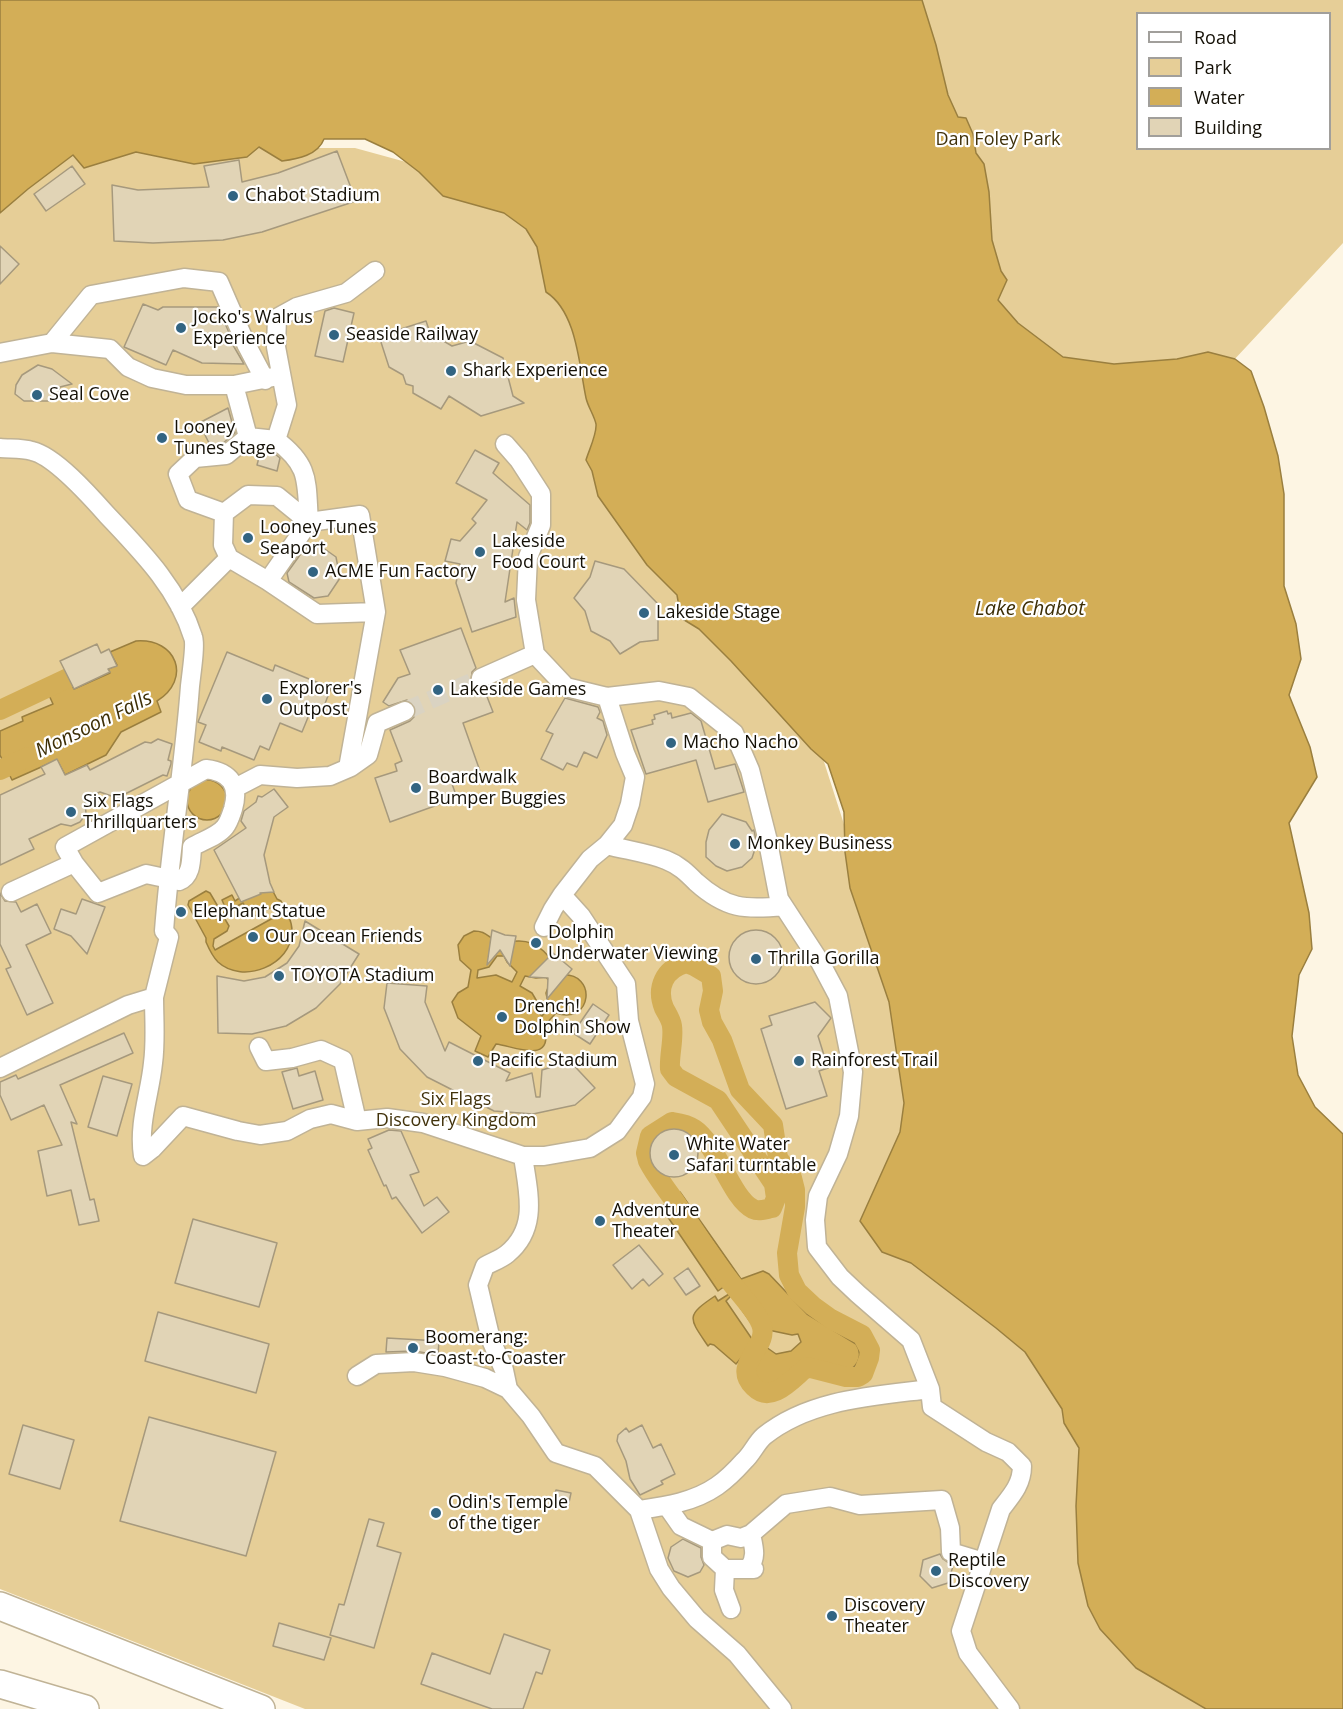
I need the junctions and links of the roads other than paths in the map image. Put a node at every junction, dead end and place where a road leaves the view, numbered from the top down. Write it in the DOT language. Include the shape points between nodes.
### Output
graph roads {
  1 [pos="375,271"];
  2 [pos="52,343"];
  3 [pos="0,353"];
  4 [pos="234,385"];
  5 [pos="248,437"];
  6 [pos="276,440"];
  7 [pos="506,444"];
  8 [pos="0,448"];
  9 [pos="224,513"];
  10 [pos="309,522"];
  11 [pos="229,558"];
  12 [pos="268,581"];
  13 [pos="180,607"];
  14 [pos="376,612"];
  15 [pos="535,654"];
  16 [pos="481,678"];
  17 [pos="607,697"];
  18 [pos="405,711"];
  19 [pos="348,768"];
  20 [pos="179,783"];
  21 [pos="235,788"];
  22 [pos="172,845"];
  23 [pos="607,845"];
  24 [pos="192,847"];
  25 [pos="74,863"];
  26 [pos="169,879"];
  27 [pos="11,892"];
  28 [pos="562,896"];
  29 [pos="783,906"];
  30 [pos="544,927"];
  31 [pos="154,997"];
  32 [pos="259,1047"];
  33 [pos="0,1068"];
  34 [pos="357,1121"];
  35 [pos="523,1156"];
  36 [pos="357,1376"];
  37 [pos="508,1389"];
  38 [pos="930,1389"];
  39 [pos="668,1506"];
  40 [pos="639,1510"];
  41 [pos="751,1534"];
  42 [pos="712,1541"];
  43 [pos="984,1562"];
  44 [pos="725,1569"];
  45 [pos="0,1605"];
  46 [pos="731,1608"];
  47 [pos="0,1684"];
  48 [pos="85,1709"];
  49 [pos="261,1709"];
  50 [pos="782,1709"];
  51 [pos="1010,1709"];
  1 -- 6 [label="street" via="346,293 297,307 278,318 276,347 287,405"];
  2 -- 3 [label="street"];
  2 -- 4 [label="street" via="110,349 128,367 152,378 186,385"];
  2 -- 4 [label="street" via="92,295 184,278 219,282 246,344 269,379"];
  4 -- 5 [label="street"];
  5 -- 6 [label="street"];
  5 -- 9 [label="street" via="226,455 195,458 178,474 188,500"];
  6 -- 10 [label="street" via="292,452 305,474"];
  7 -- 15 [label="street" via="541,494 541,525 528,557 526,600"];
  8 -- 13 [label="street" via="33,451 50,460 87,493 143,554 176,596"];
  9 -- 10 [label="street" via="248,495 277,496"];
  9 -- 11 [label="street" via="224,544"];
  10 -- 12 [label="street"];
  10 -- 14 [label="street" via="360,515"];
  11 -- 12 [label="street"];
  11 -- 13 [label="street"];
  12 -- 14 [label="street" via="317,614"];
  13 -- 20 [label="street" via="195,639"];
  14 -- 19 [label="street"];
  15 -- 16 [label="street"];
  15 -- 17 [label="street" via="566,687"];
  17 -- 23 [label="street" via="635,777 623,825"];
  17 -- 29 [label="street" via="659,691 689,697 734,733 750,770 778,899"];
  18 -- 19 [label="street" via="377,723 368,755"];
  19 -- 21 [label="street" via="330,776 260,775"];
  20 -- 21 [label="street" via="206,769 230,778"];
  20 -- 22 [label="street"];
  20 -- 25 [label="street" via="65,847"];
  21 -- 24 [label="street" via="235,802 224,829"];
  22 -- 24 [label="street"];
  22 -- 26 [label="street"];
  23 -- 28 [label="street"];
  23 -- 29 [label="street" via="683,868 698,884 735,907"];
  24 -- 26 [label="street" via="188,876 180,881"];
  25 -- 26 [label="street" via="98,893 146,874"];
  25 -- 27 [label="street"];
  26 -- 31 [label="street" via="164,931 169,938"];
  28 -- 30 [label="street"];
  28 -- 35 [label="street" via="581,916 626,984 629,1021 645,1084 642,1097 617,1131 590,1148"];
  29 -- 38 [label="street" via="837,996 853,1072 849,1116 838,1154 819,1196 815,1220 817,1247 840,1277 911,1340"];
  31 -- 33 [label="street" via="128,1005"];
  31 -- 34 [label="street" via="153,1063 144,1107 143,1156 183,1116 260,1135 287,1131 331,1114"];
  32 -- 34 [label="street" via="266,1061 321,1050 343,1060"];
  34 -- 35 [label="street" via="387,1118 423,1123"];
  35 -- 37 [label="street" via="531,1209 524,1236 506,1255 485,1266 478,1285"];
  36 -- 37 [label="street" via="376,1364 414,1362 486,1378"];
  37 -- 40 [label="street" via="556,1453 595,1466"];
  38 -- 39 [label="street" via="827,1405 794,1419 763,1437 747,1459 718,1486"];
  38 -- 43 [label="street" via="932,1407 1008,1452 1022,1466 1022,1478 1001,1509"];
  39 -- 40 [label="street"];
  39 -- 42 [label="street" via="681,1526"];
  40 -- 50 [label="street" via="659,1569 671,1588 737,1654"];
  41 -- 42 [label="street" via="741,1538 727,1535"];
  41 -- 43 [label="street" via="786,1504 830,1497 860,1505 942,1500 950,1528 951,1552"];
  41 -- 44 [label="street" via="755,1552 751,1569"];
  42 -- 44 [label="street" via="712,1557"];
  43 -- 51 [label="street" via="961,1631 968,1653"];
  44 -- 46 [label="street" via="724,1590"];
  45 -- 49 [label="highway"];
  47 -- 48 [label="highway"];
}
